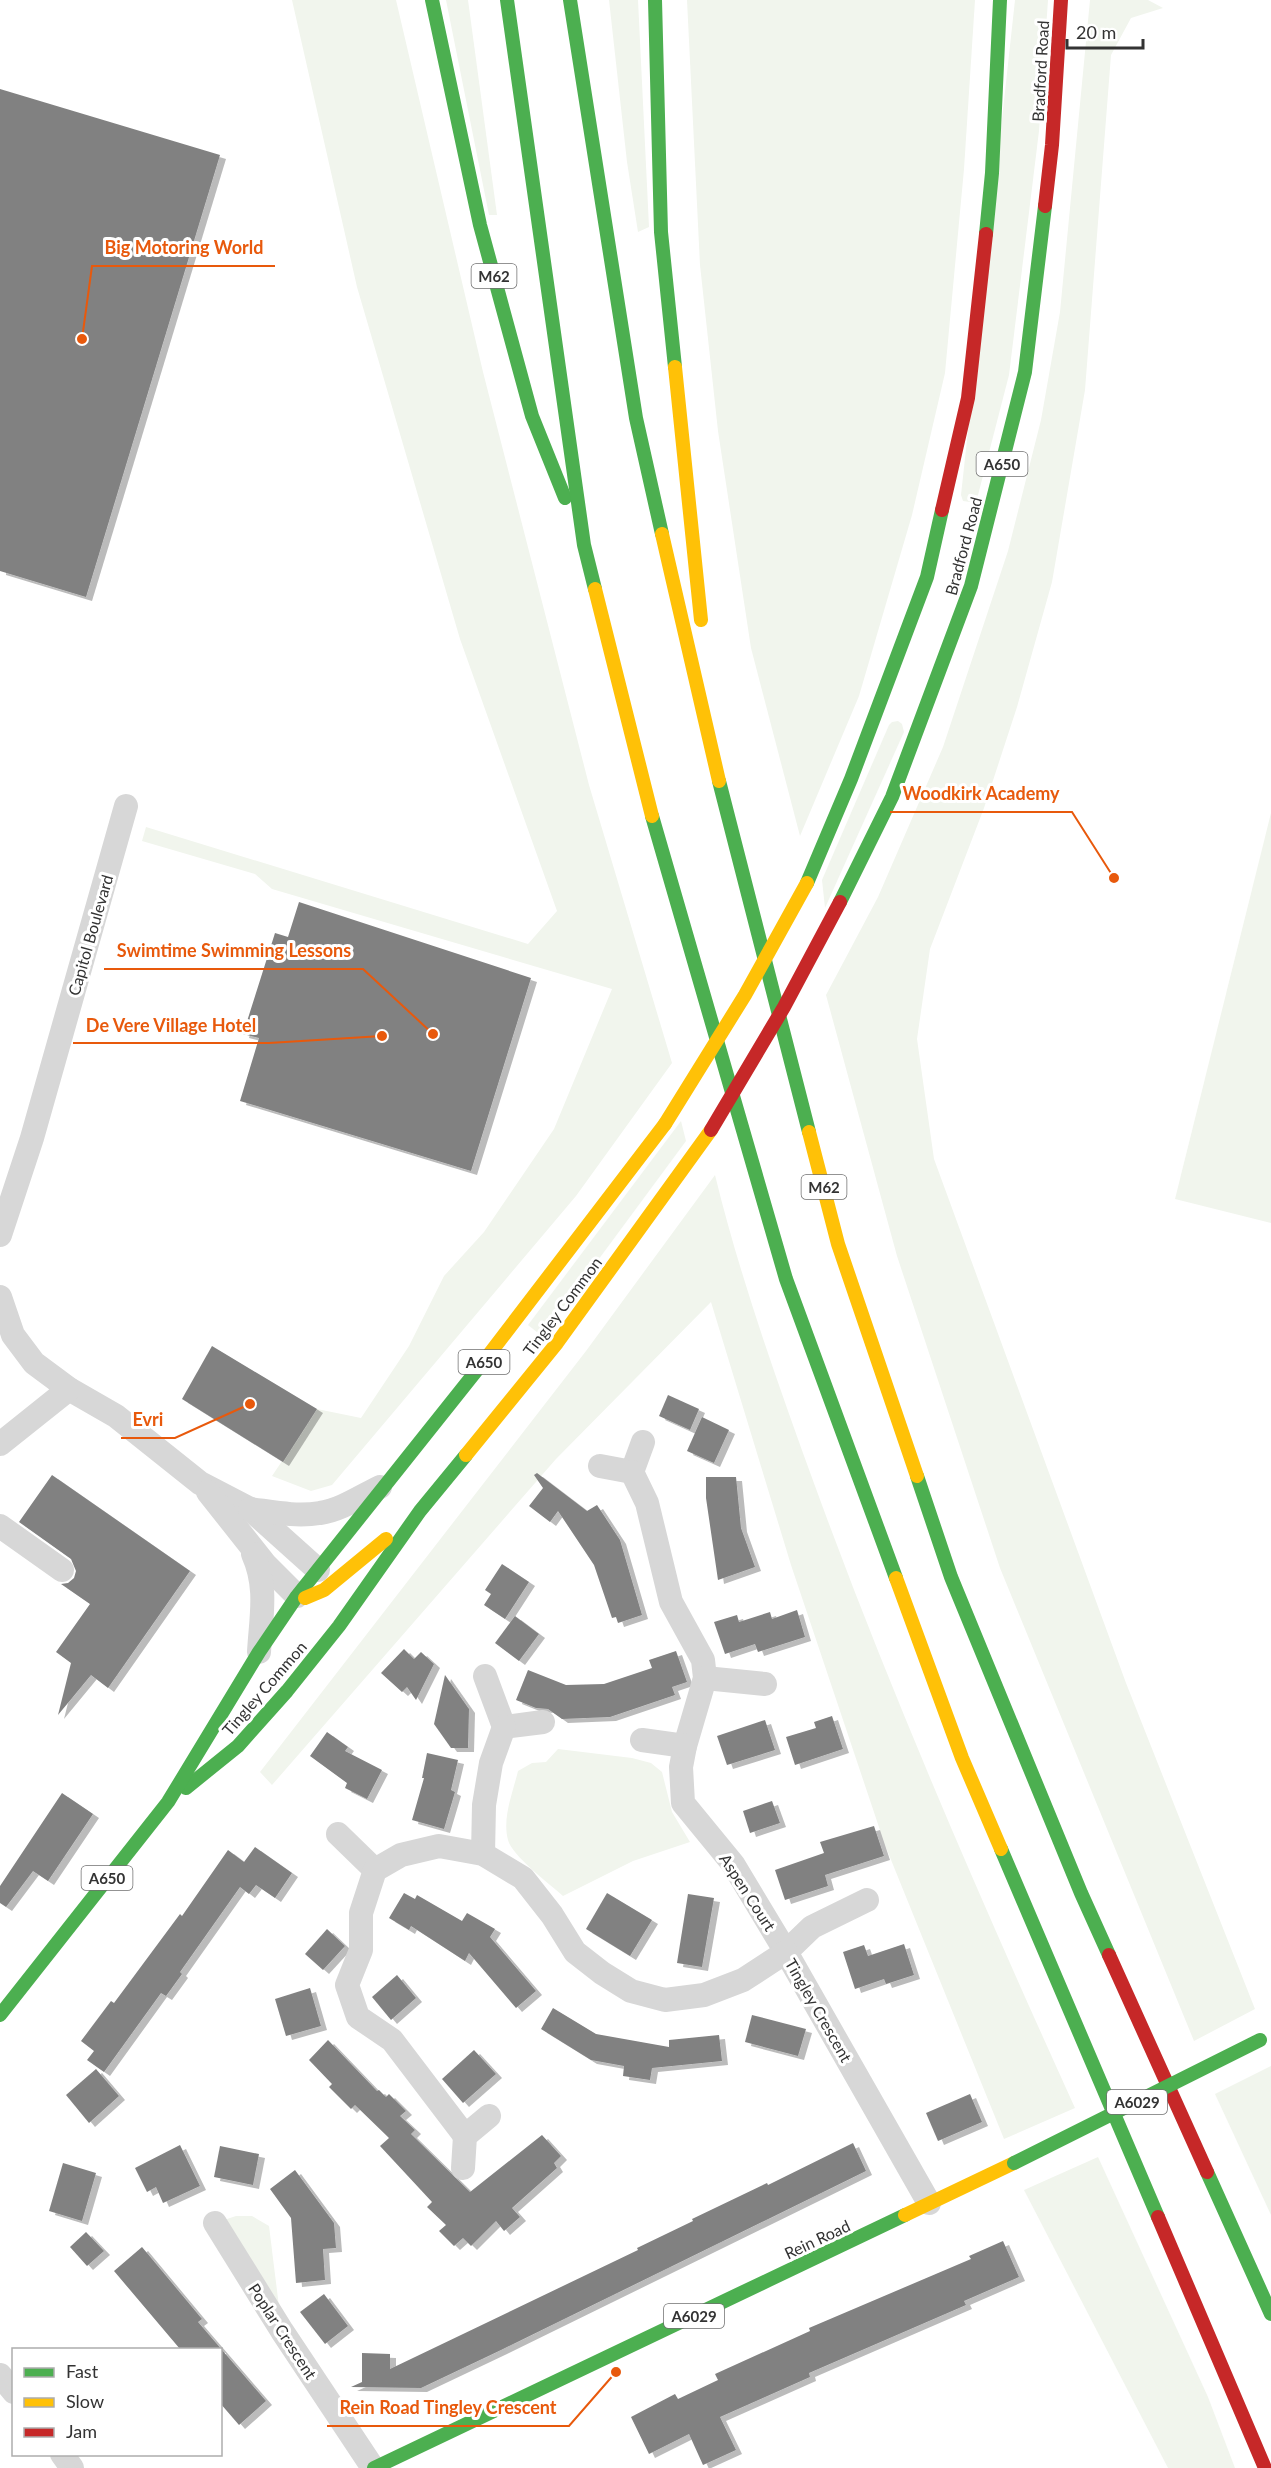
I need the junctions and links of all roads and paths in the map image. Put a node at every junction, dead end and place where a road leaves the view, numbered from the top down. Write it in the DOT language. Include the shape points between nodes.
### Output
graph roads {
  1 [pos="432,0"];
  2 [pos="507,0"];
  3 [pos="570,0"];
  4 [pos="655,0"];
  5 [pos="1000,0"];
  6 [pos="1061,0"];
  7 [pos="584,545"];
  8 [pos="702,634"];
  9 [pos="704,658"];
  10 [pos="715,764"];
  11 [pos="126,806"];
  12 [pos="807,883"];
  13 [pos="840,902"];
  14 [pos="0,1234"];
  15 [pos="0,1298"];
  16 [pos="69,1389"];
  17 [pos="643,1442"];
  18 [pos="0,1444"];
  19 [pos="600,1466"];
  20 [pos="632,1472"];
  21 [pos="200,1483"];
  22 [pos="386,1484"];
  23 [pos="250,1509"];
  24 [pos="420,1511"];
  25 [pos="0,1526"];
  26 [pos="246,1540"];
  27 [pos="62,1570"];
  28 [pos="325,1592"];
  29 [pos="297,1596"];
  30 [pos="339,1626"];
  31 [pos="259,1652"];
  32 [pos="485,1676"];
  33 [pos="705,1678"];
  34 [pos="765,1684"];
  35 [pos="543,1722"];
  36 [pos="504,1727"];
  37 [pos="642,1740"];
  38 [pos="685,1746"];
  39 [pos="168,1802"];
  40 [pos="338,1834"];
  41 [pos="483,1854"];
  42 [pos="375,1870"];
  43 [pos="867,1900"];
  44 [pos="786,1952"];
  45 [pos="0,2015"];
  46 [pos="1265,2037"];
  47 [pos="489,2116"];
  48 [pos="465,2136"];
  49 [pos="463,2168"];
  50 [pos="929,2204"];
  51 [pos="215,2223"];
  52 [pos="1271,2314"];
  53 [pos="0,2375"];
  54 [pos="12,2390"];
  55 [pos="374,2468"];
  56 [pos="1264,2468"];
  1 -- 7 [label="main road, M62" via="480,225 532,416"];
  2 -- 7 [label="main road, M62"];
  3 -- 10 [label="main road, M62" via="636,417"];
  4 -- 8 [label="main road" via="661,232"];
  5 -- 12 [label="main road, Bradford Road / A650" via="992,173 968,398 927,578"];
  6 -- 13 [label="main road, Bradford Road / A650" via="1052,145 1025,372 971,586 892,797"];
  7 -- 56 [label="main road, M62" via="638,766 786,1279 962,1758"];
  9 -- 10 [label="main road, M62"];
  10 -- 52 [label="main road, M62" via="838,1244 951,1577 1081,1893"];
  11 -- 14 [label="street, Capitol Boulevard" via="32,1138"];
  12 -- 22 [label="main road, Tingley Common / A650, bridge" via="745,995 664,1124"];
  13 -- 24 [label="main road, Tingley Common / A650, bridge" via="711,1130 556,1343"];
  15 -- 16 [label="street" via="13,1335 34,1363"];
  16 -- 18 [label="street"];
  16 -- 21 [label="street" via="116,1416"];
  17 -- 20 [label="street"];
  19 -- 20 [label="street"];
  20 -- 33 [label="street" via="647,1503 671,1602 703,1660"];
  21 -- 23 [label="street"];
  21 -- 26 [label="street"];
  22 -- 23 [label="street" via="321,1513 298,1515"];
  22 -- 28 [label="main road, Tingley Common / A650"];
  23 -- 28 [label="street"];
  24 -- 28 [label="main road"];
  24 -- 30 [label="main road, Tingley Common / A650"];
  25 -- 27 [label="street"];
  26 -- 29 [label="street"];
  26 -- 31 [label="street" via="260,1572 263,1593"];
  28 -- 29 [label="main road, Tingley Common / A650"];
  28 -- 29 [label="main road" via="307,1599"];
  28 -- 30 [label="main road"];
  29 -- 31 [label="main road, Tingley Common / A650"];
  30 -- 39 [label="main road, Tingley Common / A650" via="238,1746"];
  31 -- 39 [label="main road, Tingley Common / A650"];
  32 -- 36 [label="street"];
  33 -- 34 [label="street"];
  33 -- 38 [label="street, Aspen Court"];
  35 -- 36 [label="street"];
  36 -- 41 [label="street" via="491,1763 484,1805"];
  37 -- 38 [label="street"];
  38 -- 44 [label="street, Aspen Court" via="681,1767 683,1803 733,1864"];
  39 -- 45 [label="main road, Tingley Common / A650"];
  40 -- 42 [label="street"];
  41 -- 42 [label="street, Tingley Crescent" via="439,1846 401,1855"];
  41 -- 44 [label="street, Tingley Crescent" via="523,1878 575,1952 631,1991 665,2000 704,1995 743,1980"];
  42 -- 48 [label="street" via="361,1913 361,1950 347,1985 358,2017 392,2040"];
  43 -- 44 [label="street, Aspen Court" via="812,1927"];
  44 -- 50 [label="street, Tingley Crescent"];
  46 -- 50 [label="main road, Rein Road / A6029, bridge"];
  47 -- 48 [label="street"];
  48 -- 49 [label="street"];
  50 -- 55 [label="main road, Rein Road / A6029"];
  51 -- 55 [label="street, Poplar Crescent"];
  53 -- 54 [label="street"];
}
